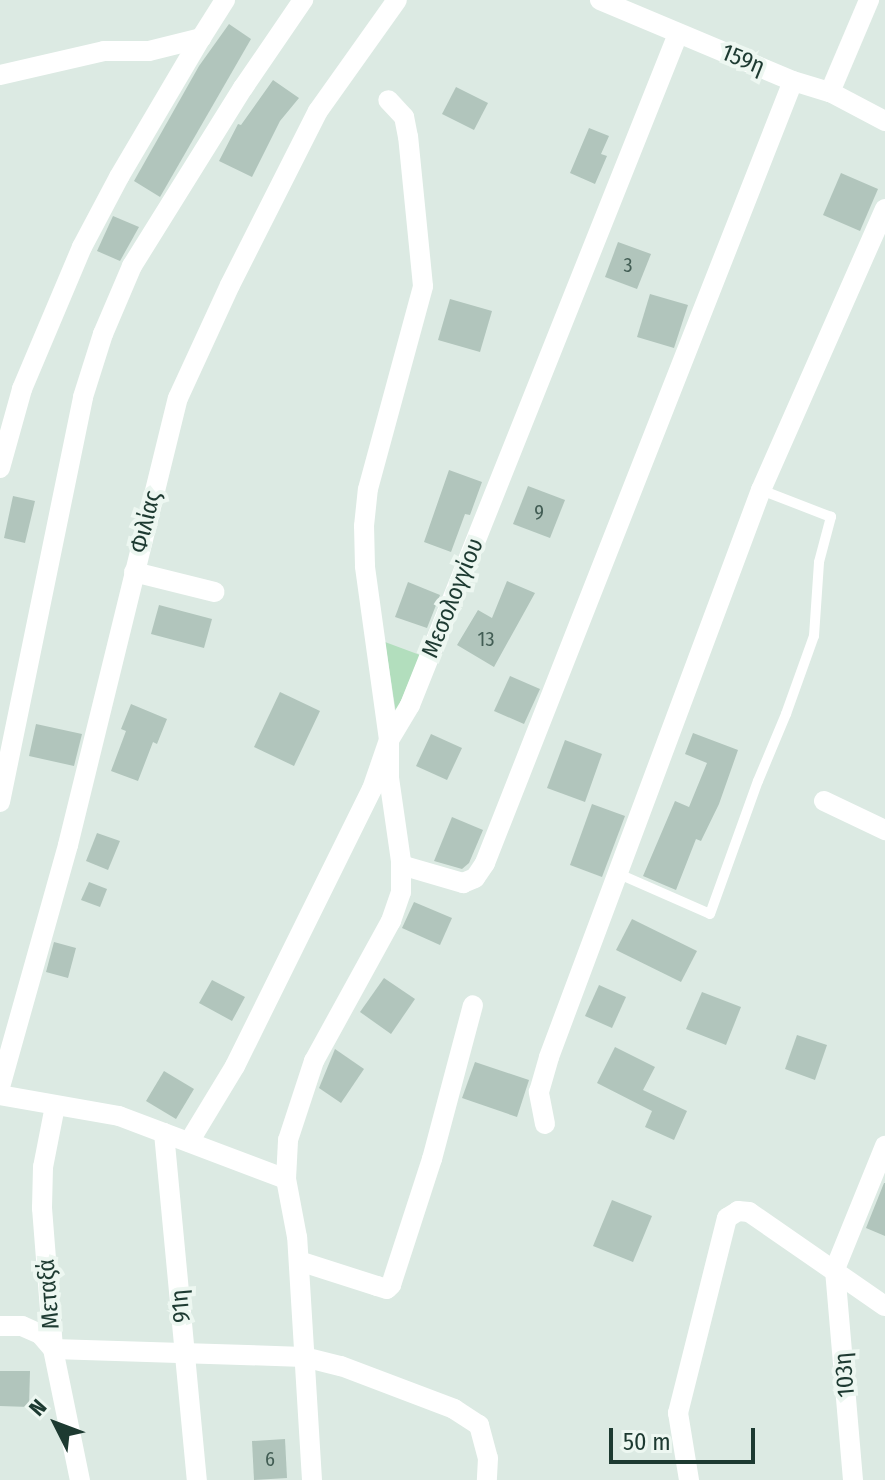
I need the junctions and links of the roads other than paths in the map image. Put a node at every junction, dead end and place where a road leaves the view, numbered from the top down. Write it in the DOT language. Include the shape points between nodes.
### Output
graph roads {
  1 [pos="225,0"];
  2 [pos="303,0"];
  3 [pos="397,0"];
  4 [pos="600,0"];
  5 [pos="869,0"];
  6 [pos="678,34"];
  7 [pos="201,38"];
  8 [pos="0,75"];
  9 [pos="793,81"];
  10 [pos="830,92"];
  11 [pos="388,100"];
  12 [pos="885,121"];
  13 [pos="885,209"];
  14 [pos="0,468"];
  15 [pos="761,490"];
  16 [pos="134,572"];
  17 [pos="215,592"];
  18 [pos="389,740"];
  19 [pos="824,801"];
  20 [pos="0,802"];
  21 [pos="885,830"];
  22 [pos="401,865"];
  23 [pos="619,874"];
  24 [pos="473,1005"];
  25 [pos="0,1087"];
  26 [pos="0,1095"];
  27 [pos="55,1106"];
  28 [pos="545,1124"];
  29 [pos="164,1133"];
  30 [pos="189,1142"];
  31 [pos="885,1146"];
  32 [pos="286,1179"];
  33 [pos="299,1261"];
  34 [pos="835,1269"];
  35 [pos="885,1306"];
  36 [pos="0,1326"];
  37 [pos="53,1349"];
  38 [pos="186,1352"];
  39 [pos="304,1357"];
  40 [pos="80,1480"];
  41 [pos="197,1480"];
  42 [pos="312,1480"];
  43 [pos="487,1480"];
  44 [pos="689,1480"];
  45 [pos="853,1480"];
  1 -- 7 [label="street"];
  2 -- 20 [label="street" via="132,266 103,334 83,397"];
  3 -- 16 [label="street, Φιλίας" via="318,111 203,339 178,398"];
  4 -- 6 [label="street, 159η"];
  5 -- 10 [label="street"];
  6 -- 9 [label="street, 159η"];
  6 -- 18 [label="street, Μεσολογγίου" via="410,705"];
  7 -- 8 [label="street" via="149,51 104,51"];
  7 -- 14 [label="street" via="82,247 22,389"];
  9 -- 10 [label="street, 159η"];
  9 -- 22 [label="street" via="485,863 475,878 463,883"];
  10 -- 12 [label="street, 159η"];
  11 -- 18 [label="street" via="404,117 408,137 423,286 368,489 364,526"];
  13 -- 15 [label="street"];
  15 -- 23 [label="street"];
  15 -- 23 [label="lane" via="831,517 819,562 814,636 791,701 710,914"];
  16 -- 17 [label="street"];
  16 -- 25 [label="street, Φιλίας" via="68,845"];
  18 -- 22 [label="street"];
  18 -- 30 [label="street, Μεσολογγίου" via="372,789 242,1052"];
  19 -- 21 [label="street"];
  22 -- 32 [label="street" via="401,892 391,921 314,1061 297,1104"];
  23 -- 28 [label="street" via="549,1057 539,1092"];
  24 -- 33 [label="street" via="391,1285 387,1289"];
  26 -- 27 [label="street"];
  27 -- 29 [label="street" via="94,1109"];
  27 -- 37 [label="street, Μεταξά" via="42,1208"];
  29 -- 30 [label="street"];
  29 -- 38 [label="street, 91η"];
  30 -- 32 [label="street"];
  31 -- 34 [label="street"];
  32 -- 33 [label="street"];
  33 -- 39 [label="street"];
  34 -- 35 [label="street"];
  34 -- 44 [label="street" via="749,1212 727,1218 678,1413"];
  34 -- 45 [label="street, 103η"];
  36 -- 37 [label="street" via="22,1326 40,1334"];
  37 -- 38 [label="street"];
  37 -- 40 [label="street, Μεταξά"];
  38 -- 39 [label="street"];
  38 -- 41 [label="street, 91η"];
  39 -- 42 [label="street"];
  39 -- 43 [label="street" via="454,1409 479,1425 488,1458"];
}
